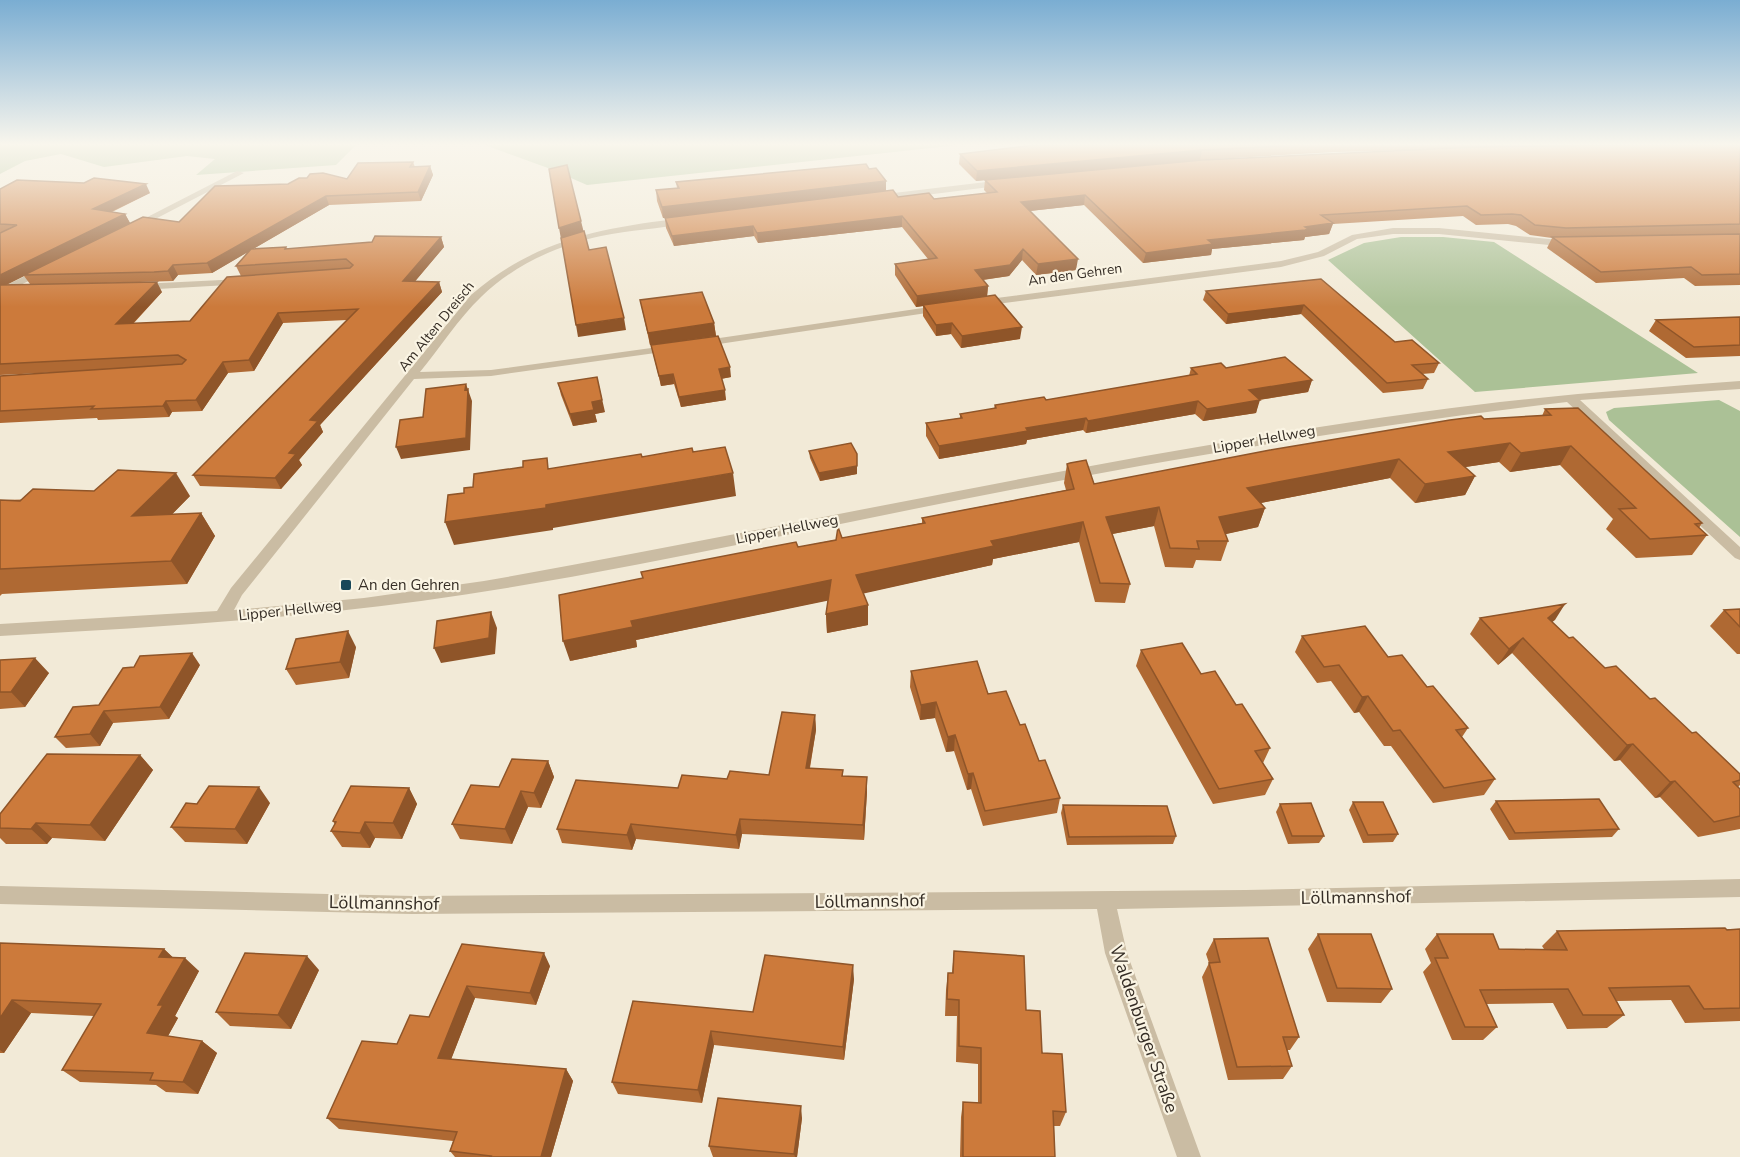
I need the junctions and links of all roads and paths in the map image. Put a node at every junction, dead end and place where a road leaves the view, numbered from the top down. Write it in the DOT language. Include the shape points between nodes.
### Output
graph roads {
  1 [pos="189,199"];
  2 [pos="694,219"];
  3 [pos="120,234"];
  4 [pos="1576,244"];
  5 [pos="57,264"];
  6 [pos="250,281"];
  7 [pos="124,288"];
  8 [pos="26,290"];
  9 [pos="3,291"];
  10 [pos="412,376"];
  11 [pos="1740,385"];
  12 [pos="1570,398"];
  13 [pos="1740,555"];
  14 [pos="222,617"];
  15 [pos="0,630"];
  16 [pos="1740,888"];
  17 [pos="0,894"];
  18 [pos="1105,900"];
  19 [pos="1189,1157"];
  1 -- 3 [label="street"];
  2 -- 10 [label="street, Am Alten Dreisch" via="595,234 526,259 501,273 475,297"];
  4 -- 10 [label="street, An den Gehren" via="1439,231 1379,232 1281,264 471,376"];
  5 -- 9 [label="street"];
  6 -- 7 [label="street"];
  8 -- 9 [label="street"];
  10 -- 14 [label="street, Am Alten Dreisch" via="236,592"];
  11 -- 12 [label="street, Lipper Hellweg"];
  12 -- 13 [label="street"];
  12 -- 14 [label="street, Lipper Hellweg" via="1284,435 481,587"];
  14 -- 15 [label="street, Lipper Hellweg"];
  16 -- 18 [label="street, Löllmannshof"];
  17 -- 18 [label="street, Löllmannshof" via="412,905"];
  18 -- 19 [label="street, Waldenburger Straße" via="1116,953"];
}
